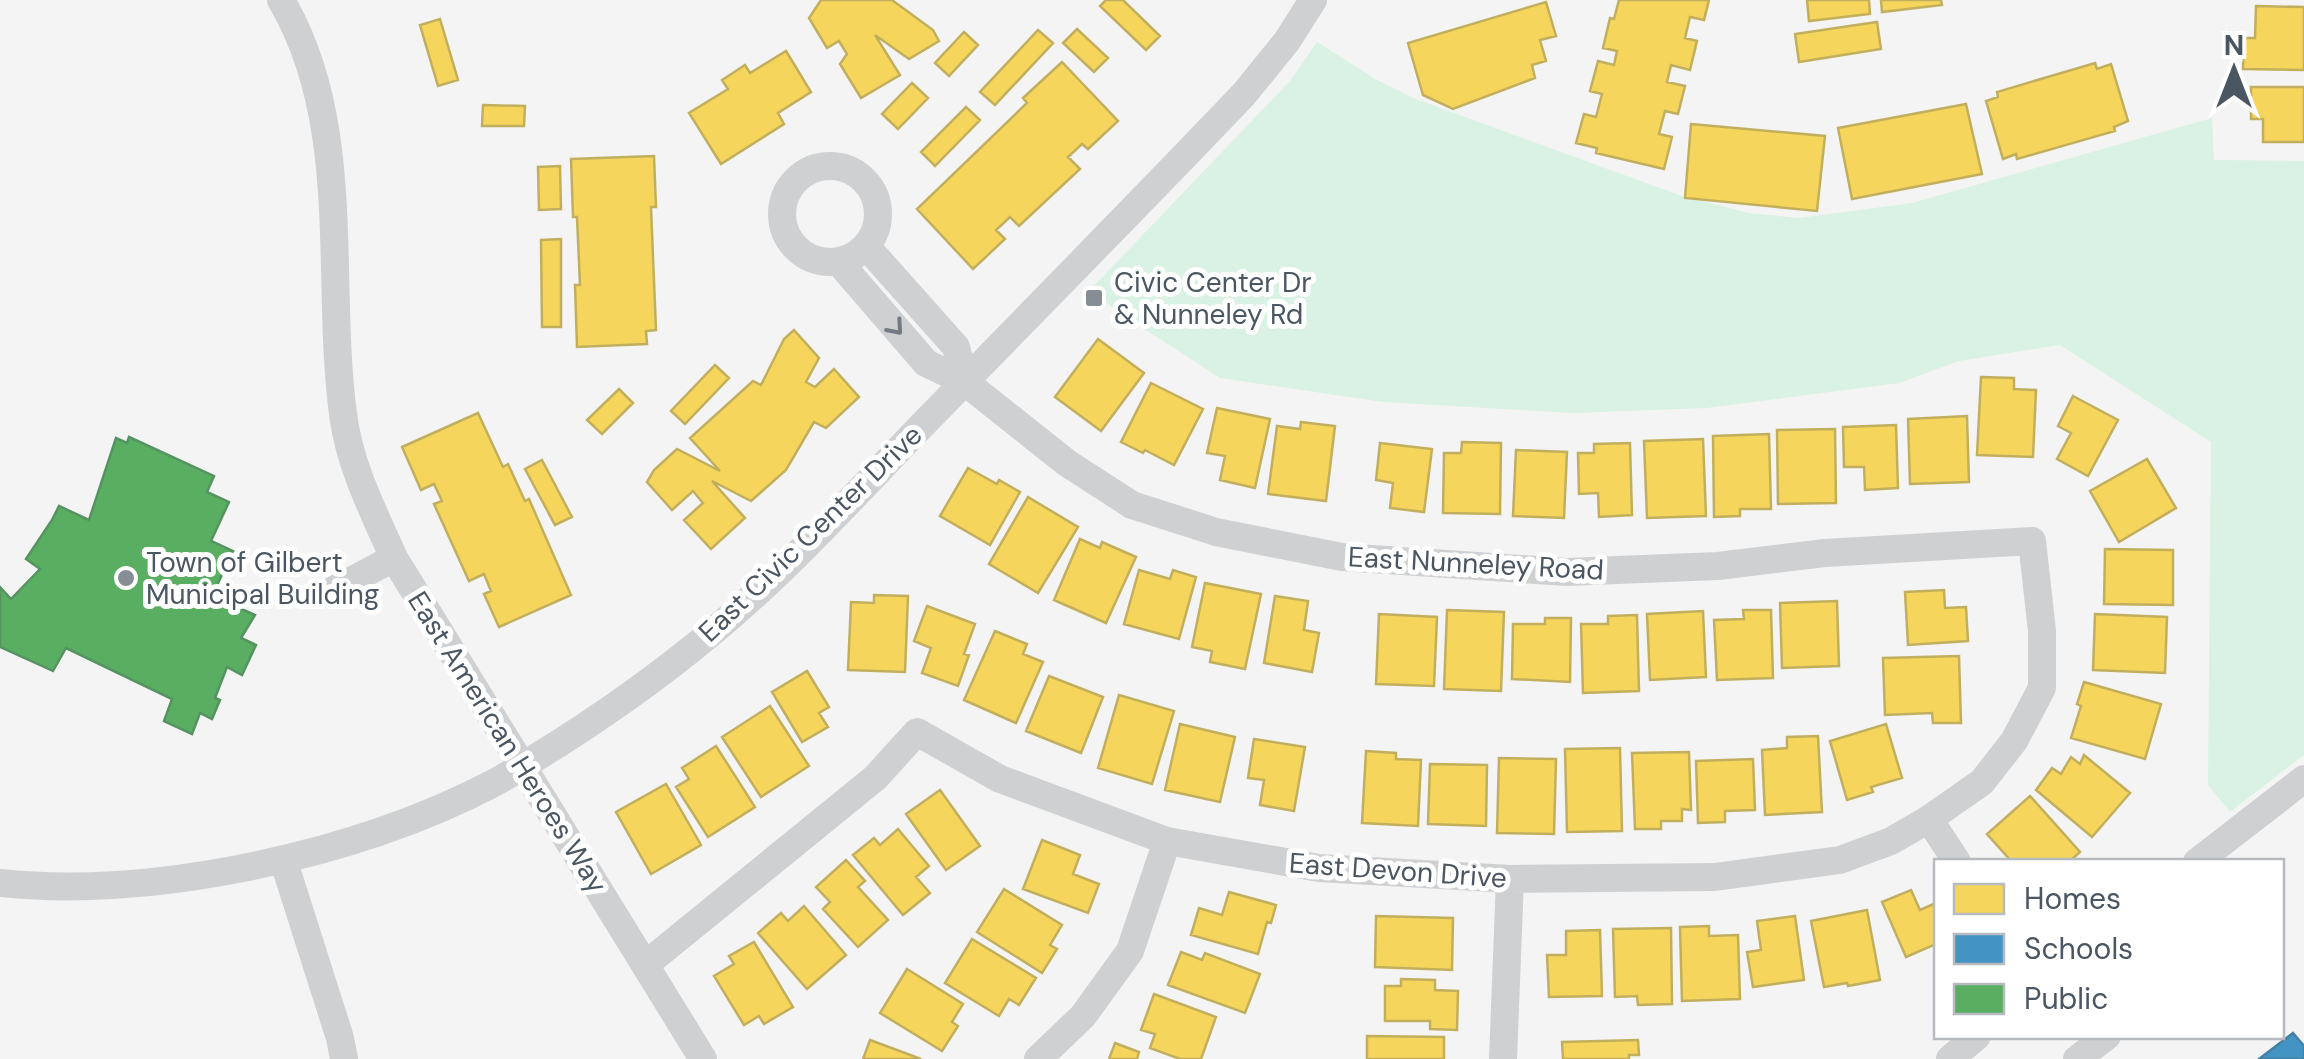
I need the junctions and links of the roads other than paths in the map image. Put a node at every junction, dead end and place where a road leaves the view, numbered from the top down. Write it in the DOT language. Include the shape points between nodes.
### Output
graph roads {
  1 [pos="281,0"];
  2 [pos="1313,0"];
  3 [pos="866,246"];
  4 [pos="838,262"];
  5 [pos="964,382"];
  6 [pos="2032,541"];
  7 [pos="394,558"];
  8 [pos="326,594"];
  9 [pos="522,767"];
  10 [pos="2304,779"];
  11 [pos="1929,820"];
  12 [pos="1167,841"];
  13 [pos="283,859"];
  14 [pos="1955,859"];
  15 [pos="2202,859"];
  16 [pos="1510,879"];
  17 [pos="0,882"];
  18 [pos="645,965"];
  19 [pos="1973,1039"];
  20 [pos="2103,1039"];
  21 [pos="344,1059"];
  22 [pos="703,1059"];
  23 [pos="1038,1059"];
  24 [pos="1503,1059"];
  25 [pos="1950,1059"];
  26 [pos="2077,1059"];
  1 -- 7 [label="street, East American Heroes Way" via="305,48 326,132 343,418 352,459"];
  2 -- 5 [label="street, East Civic Center Drive" via="1244,94"];
  3 -- 4 [label="street"];
  3 -- 4 [label="street" via="878,216 868,185 842,168 812,170 789,190 782,219 806,256"];
  3 -- 5 [label="street" via="956,348"];
  4 -- 5 [label="street, East Nunneley Road, one-way" via="926,363"];
  5 -- 6 [label="street, East Nunneley Road" via="1132,505 1216,532 1342,557 1567,572"];
  5 -- 9 [label="street, East Civic Center Drive" via="729,618 639,690"];
  6 -- 11 [label="street, East Devon Drive" via="2042,688 1982,782"];
  7 -- 8 [label="street"];
  7 -- 9 [label="street, East American Heroes Way"];
  9 -- 13 [label="street, East Civic Center Drive" via="448,805"];
  9 -- 18 [label="street, East American Heroes Way"];
  10 -- 15 [label="street"];
  11 -- 14 [label="street"];
  11 -- 16 [label="street, East Devon Drive" via="1840,860 1715,878"];
  12 -- 16 [label="street, East Devon Drive" via="1319,868"];
  12 -- 18 [label="street, East Devon Drive" via="1000,779 916,732 875,778"];
  12 -- 23 [label="street" via="1130,951 1083,1016"];
  13 -- 17 [label="street, East Civic Center Drive" via="149,882"];
  13 -- 21 [label="street"];
  16 -- 24 [label="street"];
  18 -- 22 [label="street, East American Heroes Way"];
  19 -- 25 [label="street"];
  20 -- 26 [label="street"];
}
